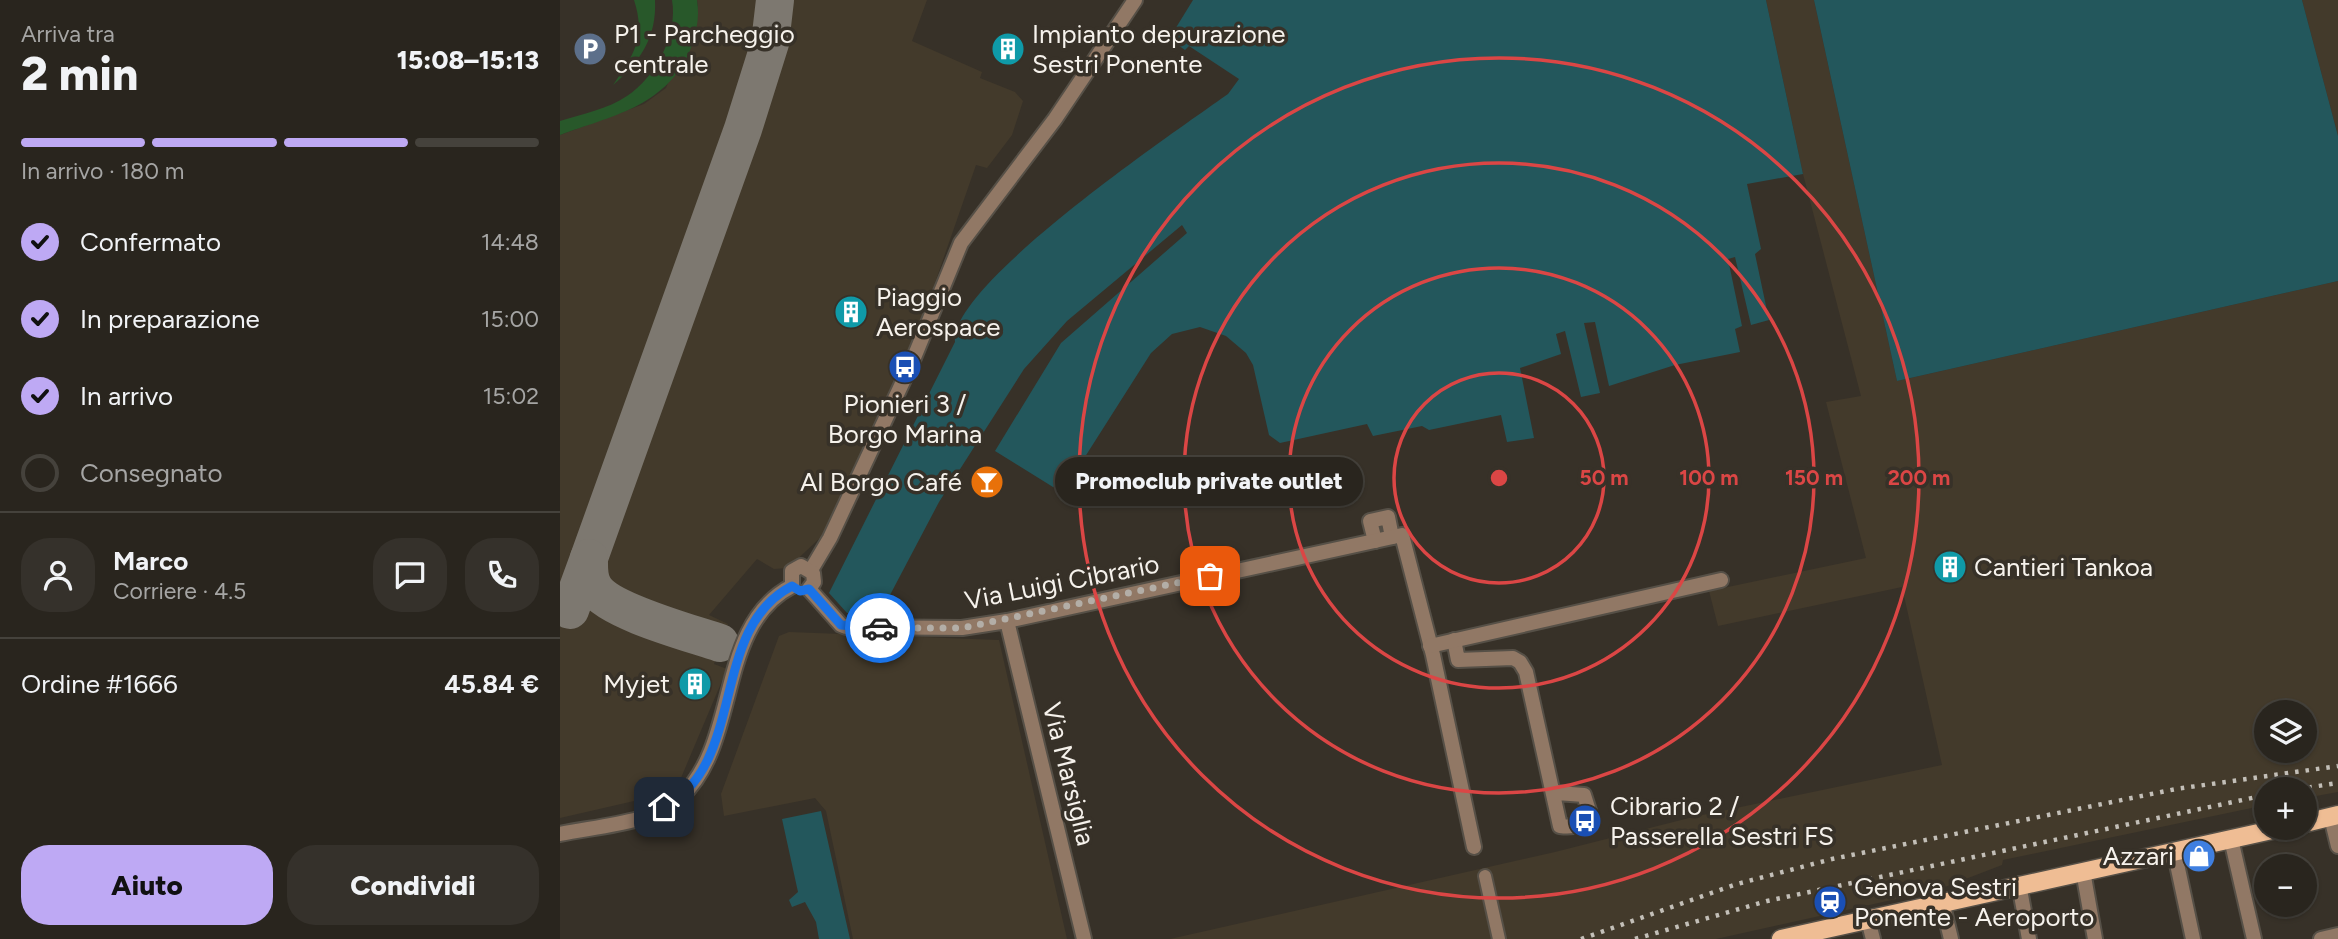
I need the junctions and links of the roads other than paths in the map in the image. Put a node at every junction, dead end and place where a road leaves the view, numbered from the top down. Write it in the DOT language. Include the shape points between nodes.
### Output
graph roads {
  1 [pos="1135,0"];
  2 [pos="1392,537"];
  3 [pos="1375,541"];
  4 [pos="811,570"];
  5 [pos="1721,580"];
  6 [pos="792,586"];
  7 [pos="811,591"];
  8 [pos="1007,621"];
  9 [pos="1454,640"];
  10 [pos="1430,646"];
  11 [pos="1552,789"];
  12 [pos="2334,816"];
  13 [pos="560,834"];
  14 [pos="2254,834"];
  15 [pos="2231,839"];
  16 [pos="2338,846"];
  17 [pos="1475,847"];
  18 [pos="2174,850"];
  19 [pos="2083,870"];
  20 [pos="1485,876"];
  21 [pos="2019,884"];
  22 [pos="1942,902"];
  23 [pos="1868,920"];
  24 [pos="2338,935"];
  25 [pos="1083,938"];
  26 [pos="1499,939"];
  27 [pos="1786,939"];
  28 [pos="1873,939"];
  29 [pos="1951,939"];
  30 [pos="2029,939"];
  31 [pos="2095,939"];
  32 [pos="2193,939"];
  33 [pos="2254,939"];
  34 [pos="2321,939"];
  1 -- 4 [label="street" via="1055,119 961,243 913,360"];
  2 -- 3 [label="street, Via Luigi Cibrario"];
  2 -- 3 [label="street" via="1388,517 1370,521"];
  2 -- 10 [label="street" via="1402,535"];
  3 -- 8 [label="street, Via Luigi Cibrario"];
  4 -- 6 [label="street" via="801,566 792,571"];
  4 -- 7 [label="street"];
  5 -- 9 [label="street"];
  6 -- 7 [label="street"];
  6 -- 13 [label="street" via="770,601 754,621 713,750 680,799 648,816"];
  7 -- 8 [label="street, Via Luigi Cibrario" via="841,625 962,628"];
  8 -- 25 [label="street, Via Marsiglia"];
  9 -- 10 [label="street"];
  9 -- 11 [label="street" via="1458,660 1513,658 1520,662"];
  10 -- 17 [label="street"];
  11 -- 11 [label="street" via="1584,795 1590,814 1583,823 1560,826"];
  12 -- 16 [label="street"];
  14 -- 15 [label="main road"];
  15 -- 18 [label="main road"];
  15 -- 33 [label="street"];
  18 -- 19 [label="main road"];
  18 -- 32 [label="street"];
  19 -- 21 [label="main road"];
  19 -- 31 [label="street"];
  20 -- 26 [label="street"];
  21 -- 22 [label="main road"];
  21 -- 30 [label="street"];
  22 -- 23 [label="main road"];
  22 -- 29 [label="street"];
  23 -- 27 [label="main road"];
  23 -- 28 [label="street"];
  24 -- 34 [label="street"];
}
